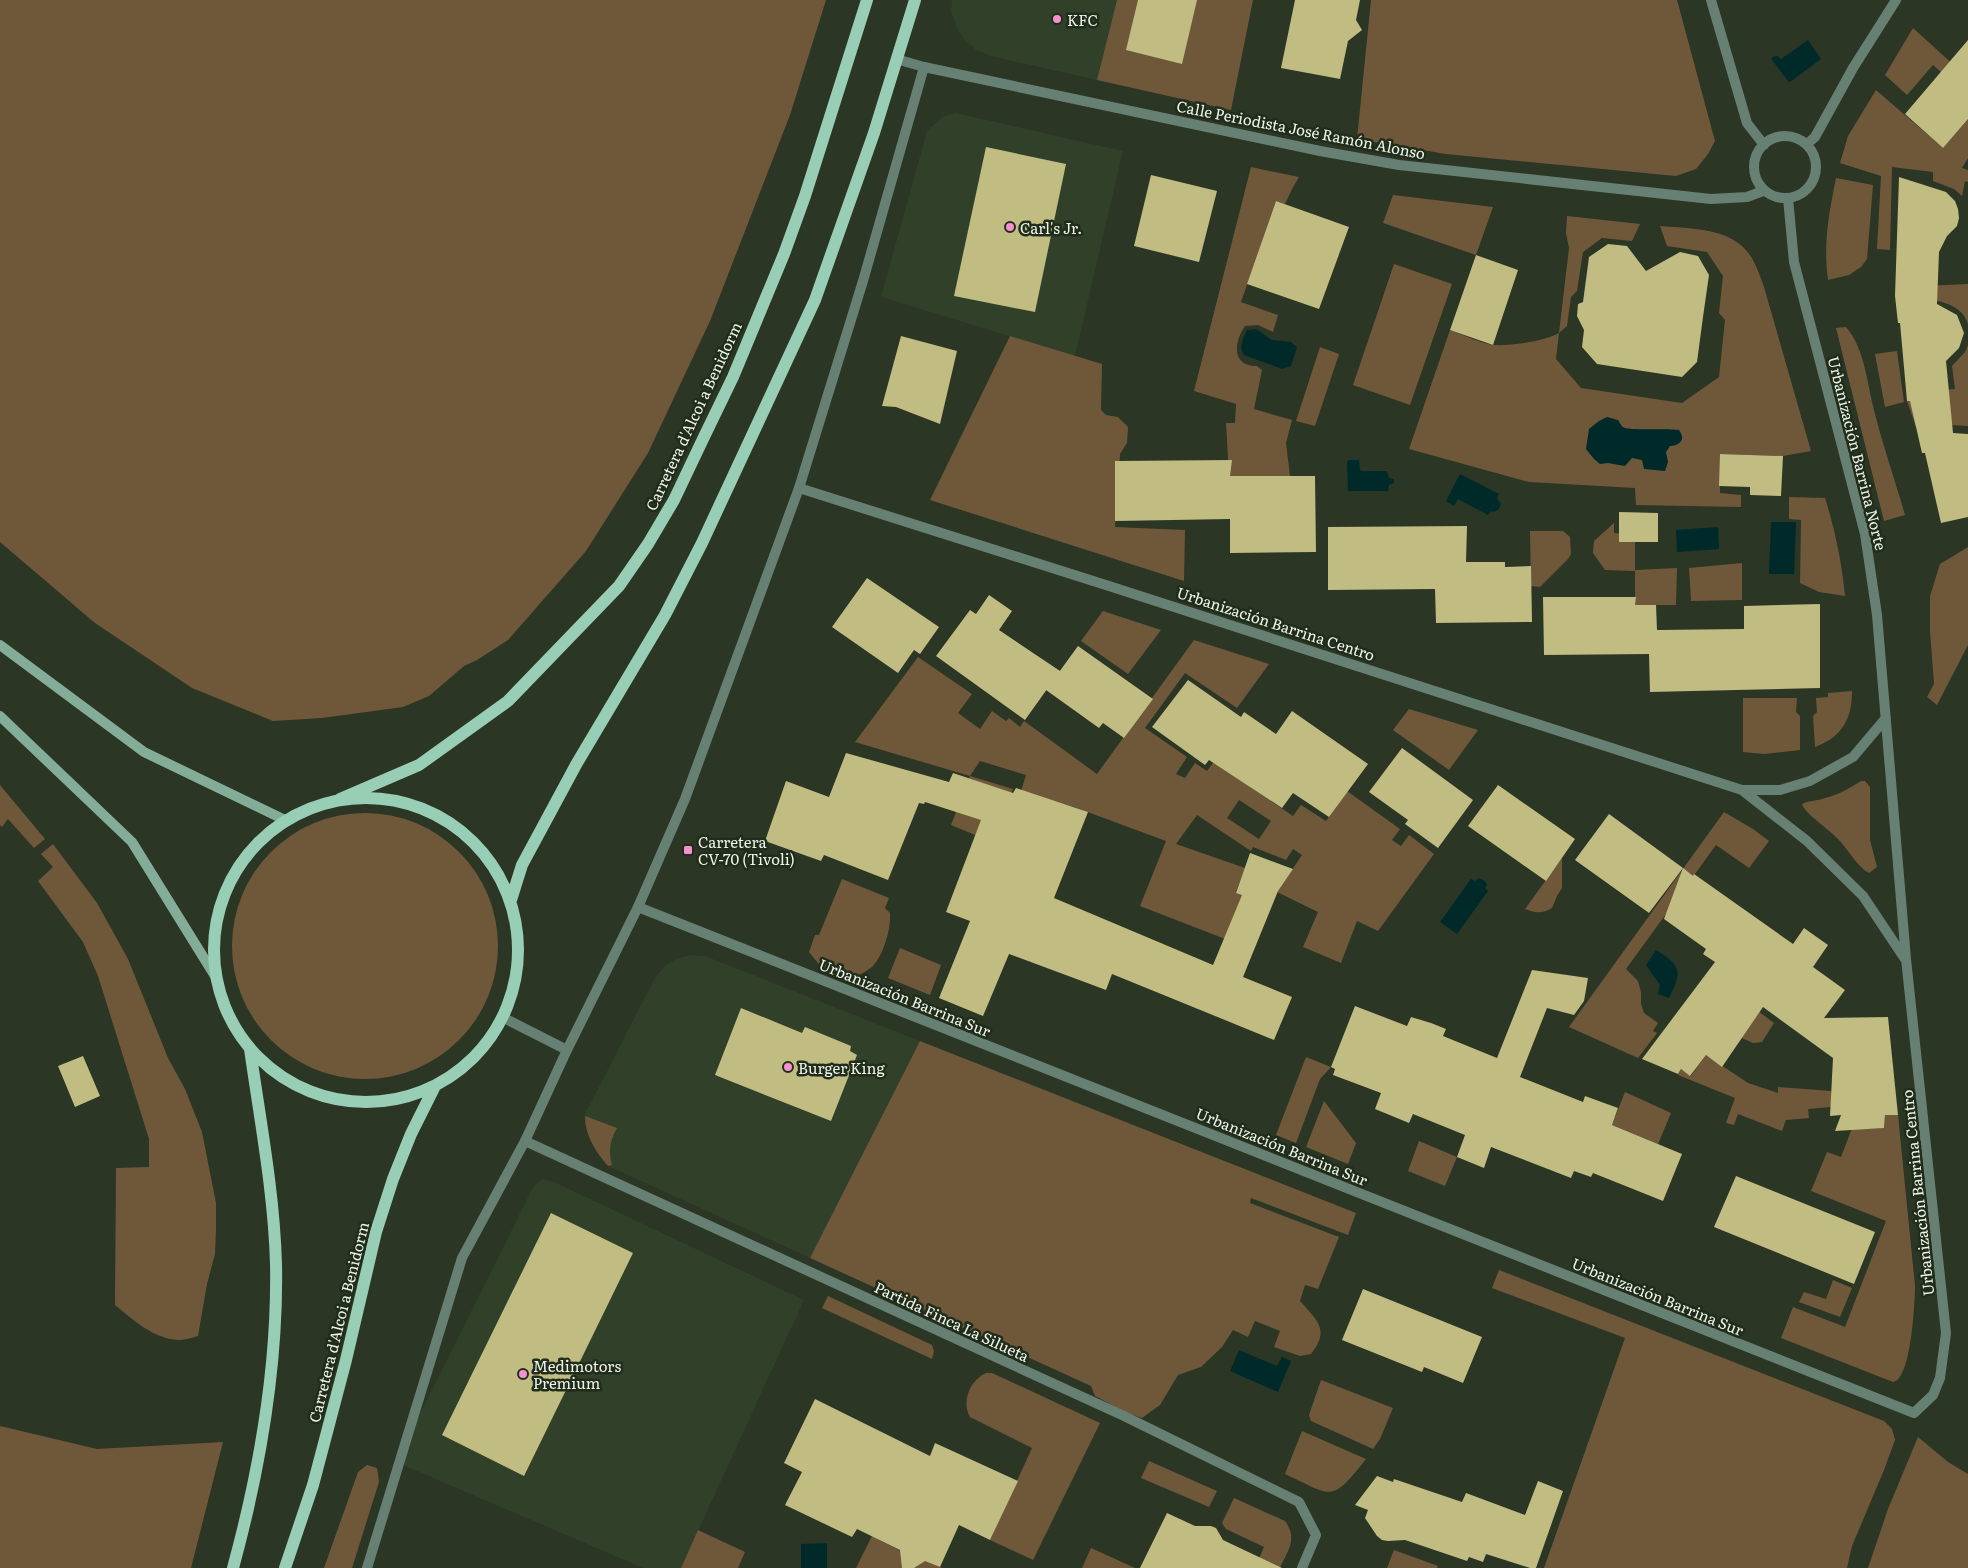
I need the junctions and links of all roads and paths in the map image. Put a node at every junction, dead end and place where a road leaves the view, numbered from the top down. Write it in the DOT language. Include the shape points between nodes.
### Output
graph roads {
  1 [pos="867,0"];
  2 [pos="915,0"];
  3 [pos="1711,0"];
  4 [pos="1896,0"];
  5 [pos="896,59"];
  6 [pos="924,67"];
  7 [pos="1807,144"];
  8 [pos="1764,145"];
  9 [pos="1763,191"];
  10 [pos="1788,198"];
  11 [pos="799,488"];
  12 [pos="0,645"];
  13 [pos="0,716"];
  14 [pos="1886,718"];
  15 [pos="1742,790"];
  16 [pos="340,799"];
  17 [pos="285,820"];
  18 [pos="511,900"];
  19 [pos="638,907"];
  20 [pos="1906,959"];
  21 [pos="215,976"];
  22 [pos="504,1018"];
  23 [pos="250,1049"];
  24 [pos="567,1050"];
  25 [pos="434,1088"];
  26 [pos="525,1141"];
  27 [pos="1914,1414"];
  28 [pos="233,1568"];
  29 [pos="285,1568"];
  30 [pos="367,1568"];
  31 [pos="1302,1568"];
  1 -- 16 [label="main road, Carretera d'Alcoi a Benidorm" via="784,254 703,440 648,544 620,586 508,701 419,765"];
  2 -- 5 [label="main road"];
  3 -- 8 [label="street" via="1747,123"];
  4 -- 7 [label="street" via="1815,136"];
  5 -- 6 [label="street, Calle Periodista José Ramón Alonso"];
  5 -- 18 [label="main road" via="874,133 815,300 702,543 665,615 577,763 522,865"];
  6 -- 9 [label="street, Calle Periodista José Ramón Alonso" via="1399,165 1711,198 1747,197"];
  6 -- 11 [label="street" via="863,282"];
  7 -- 8 [label="street" via="1788,135 1769,139"];
  7 -- 10 [label="street" via="1816,161 1814,181 1801,195"];
  8 -- 9 [label="street" via="1755,154 1753,174"];
  9 -- 10 [label="street" via="1781,200"];
  10 -- 14 [label="street, Urbanización Barrina Norte" via="1794,262 1865,534 1877,615"];
  11 -- 15 [label="street, Urbanización Barrina Centro"];
  11 -- 19 [label="street" via="685,799"];
  12 -- 17 [label="main road" via="144,752"];
  13 -- 21 [label="main road" via="132,842"];
  14 -- 15 [label="street, Urbanización Barrina Centro" via="1853,757 1810,781 1780,790"];
  14 -- 20 [label="street, Urbanización Barrina Centro"];
  15 -- 20 [label="street, Urbanización Barrina Centro" via="1807,840 1863,896"];
  16 -- 17 [label="main road"];
  16 -- 18 [label="main road" via="383,798 425,809 461,831 491,862"];
  17 -- 21 [label="main road" via="251,849 226,888 214,931"];
  18 -- 22 [label="main road" via="520,939 517,980"];
  19 -- 24 [label="street"];
  19 -- 27 [label="street, Urbanización Barrina Sur"];
  20 -- 27 [label="street, Urbanización Barrina Centro" via="1946,1333 1940,1378 1933,1395"];
  21 -- 23 [label="main road" via="228,1015"];
  22 -- 24 [label="street"];
  22 -- 25 [label="main road" via="475,1058"];
  23 -- 25 [label="main road" via="289,1081 335,1100 386,1102"];
  23 -- 28 [label="main road" via="272,1209 276,1264 275,1323 264,1425"];
  24 -- 26 [label="street"];
  25 -- 29 [label="main road, Carretera d'Alcoi a Benidorm" via="411,1134 376,1232 314,1485"];
  26 -- 30 [label="street" via="462,1258"];
  26 -- 31 [label="street, Partida Finca La Silueta" via="1124,1416 1299,1502 1316,1535"];
}
